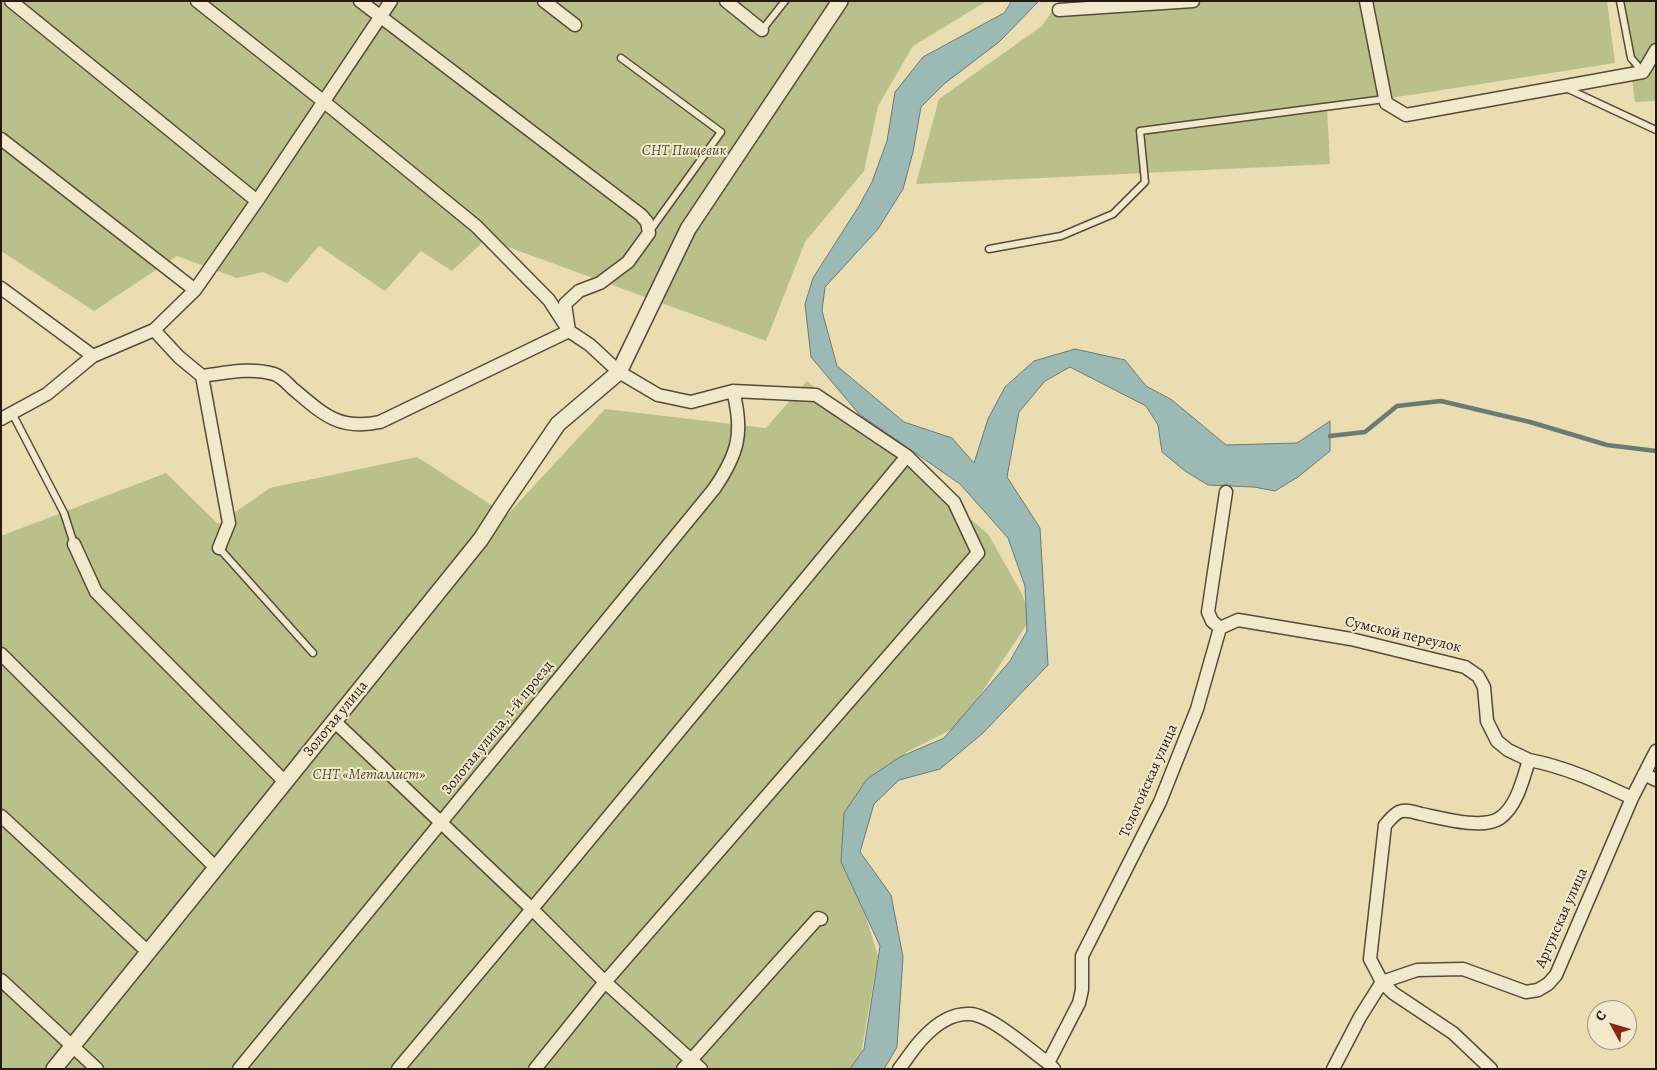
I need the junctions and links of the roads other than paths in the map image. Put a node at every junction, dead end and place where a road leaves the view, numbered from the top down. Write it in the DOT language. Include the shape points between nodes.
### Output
graph roads {
  1 [pos="11,1"];
  2 [pos="197,1"];
  3 [pos="360,1"];
  4 [pos="391,1"];
  5 [pos="544,1"];
  6 [pos="726,1"];
  7 [pos="785,1"];
  8 [pos="840,1"];
  9 [pos="1193,1"];
  10 [pos="1366,1"];
  11 [pos="1620,1"];
  12 [pos="1059,10"];
  13 [pos="381,17"];
  14 [pos="575,25"];
  15 [pos="762,30"];
  16 [pos="1656,50"];
  17 [pos="620,58"];
  18 [pos="1643,72"];
  19 [pos="1562,87"];
  20 [pos="1385,99"];
  21 [pos="323,101"];
  22 [pos="1656,130"];
  23 [pos="1,139"];
  24 [pos="257,201"];
  25 [pos="648,233"];
  26 [pos="989,248"];
  27 [pos="1,288"];
  28 [pos="195,290"];
  29 [pos="154,330"];
  30 [pos="569,331"];
  31 [pos="92,356"];
  32 [pos="619,372"];
  33 [pos="202,376"];
  34 [pos="733,390"];
  35 [pos="7,416"];
  36 [pos="907,456"];
  37 [pos="1226,492"];
  38 [pos="74,544"];
  39 [pos="219,548"];
  40 [pos="1220,628"];
  41 [pos="313,653"];
  42 [pos="1,654"];
  43 [pos="334,721"];
  44 [pos="1656,751"];
  45 [pos="1529,760"];
  46 [pos="1644,774"];
  47 [pos="1656,780"];
  48 [pos="285,782"];
  49 [pos="1632,798"];
  50 [pos="1,816"];
  51 [pos="442,823"];
  52 [pos="216,868"];
  53 [pos="532,909"];
  54 [pos="821,919"];
  55 [pos="148,952"];
  56 [pos="1,980"];
  57 [pos="605,982"];
  58 [pos="1382,982"];
  59 [pos="72,1046"];
  60 [pos="687,1064"];
  61 [pos="1051,1066"];
  62 [pos="54,1069"];
  63 [pos="97,1069"];
  64 [pos="239,1069"];
  65 [pos="398,1069"];
  66 [pos="535,1069"];
  67 [pos="700,1069"];
  68 [pos="899,1069"];
  69 [pos="1333,1069"];
  70 [pos="1492,1069"];
  1 -- 24 [label="street"];
  2 -- 21 [label="street"];
  3 -- 13 [label="street"];
  4 -- 13 [label="street"];
  5 -- 14 [label="street"];
  6 -- 15 [label="street"];
  7 -- 15 [label="lane"];
  8 -- 32 [label="street" via="688,229"];
  9 -- 12 [label="street"];
  10 -- 20 [label="street"];
  11 -- 18 [label="lane" via="1631,58"];
  13 -- 21 [label="street"];
  13 -- 25 [label="street" via="641,215 647,222"];
  16 -- 18 [label="street"];
  17 -- 25 [label="lane" via="721,132"];
  18 -- 19 [label="street"];
  19 -- 20 [label="street" via="1406,115 1386,103"];
  19 -- 22 [label="lane"];
  20 -- 26 [label="lane" via="1140,131 1145,182 1113,214 1061,236"];
  21 -- 24 [label="street"];
  21 -- 30 [label="street" via="476,226 550,300"];
  23 -- 28 [label="street"];
  24 -- 28 [label="street"];
  25 -- 30 [label="street" via="628,262 600,284 579,291 565,304"];
  27 -- 31 [label="street"];
  28 -- 29 [label="street"];
  29 -- 31 [label="street"];
  29 -- 33 [label="street"];
  30 -- 32 [label="street"];
  30 -- 33 [label="street" via="380,422 364,426 324,415 276,374 249,370"];
  31 -- 35 [label="street" via="47,394"];
  32 -- 34 [label="street" via="658,395 691,402"];
  32 -- 43 [label="street, Золотая улица" via="558,424 481,539"];
  33 -- 39 [label="street" via="229,523"];
  34 -- 36 [label="street" via="816,396"];
  34 -- 51 [label="street, Золотая улица, 1-й проезд" via="739,427 728,468 708,497"];
  35 -- 38 [label="lane" via="64,512"];
  36 -- 53 [label="street"];
  36 -- 57 [label="street" via="954,502 978,553"];
  37 -- 40 [label="street" via="1208,612"];
  38 -- 48 [label="street" via="96,592"];
  39 -- 41 [label="lane"];
  40 -- 45 [label="street, Сумской переулок" via="1238,620 1351,639 1466,667 1478,676 1484,687 1487,721 1497,741"];
  40 -- 61 [label="street, Тологойская улица" via="1197,709 1160,802 1082,956 1079,1003"];
  42 -- 52 [label="street"];
  43 -- 48 [label="street, Золотая улица"];
  43 -- 51 [label="street"];
  44 -- 46 [label="street, Аргунская улица"];
  45 -- 49 [label="street, Сумской переулок" via="1584,776"];
  45 -- 58 [label="street" via="1514,800 1499,818 1485,824 1408,811 1399,812 1385,826 1370,960"];
  46 -- 47 [label="street"];
  46 -- 49 [label="street, Аргунская улица"];
  48 -- 52 [label="street, Золотая улица"];
  49 -- 58 [label="street, Аргунская улица" via="1556,975 1548,984 1526,992 1463,969 1417,970"];
  50 -- 55 [label="street"];
  51 -- 53 [label="street"];
  51 -- 64 [label="street, Золотая улица, 1-й проезд"];
  52 -- 55 [label="street, Золотая улица"];
  53 -- 57 [label="street"];
  53 -- 65 [label="street"];
  54 -- 60 [label="street" via="818,918"];
  55 -- 59 [label="street, Золотая улица"];
  56 -- 59 [label="street"];
  57 -- 60 [label="street"];
  57 -- 66 [label="street"];
  58 -- 69 [label="street"];
  58 -- 70 [label="street" via="1393,994 1453,1033"];
  59 -- 62 [label="street, Золотая улица"];
  59 -- 63 [label="street"];
  60 -- 67 [label="street"];
  61 -- 68 [label="street" via="986,1018 971,1014 952,1016 937,1026 923,1038"];
}
